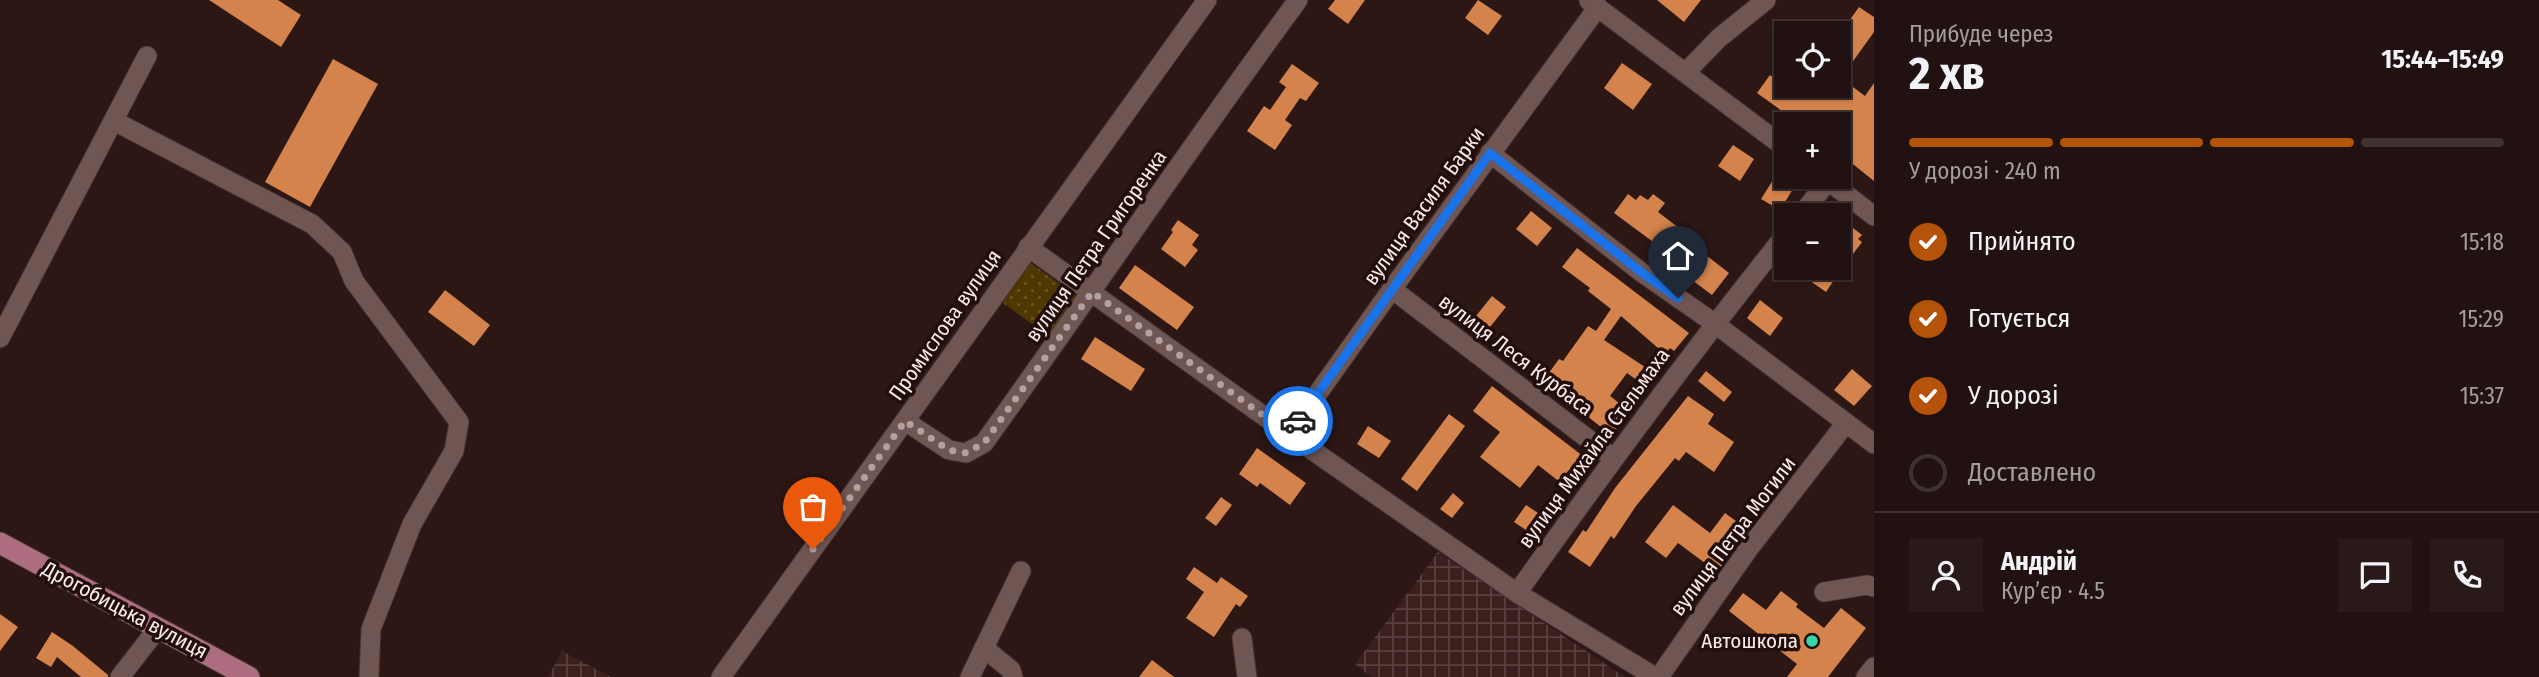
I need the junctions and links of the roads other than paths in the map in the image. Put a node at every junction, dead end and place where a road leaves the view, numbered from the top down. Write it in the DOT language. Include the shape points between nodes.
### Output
graph roads {
  1 [pos="1207,0"];
  2 [pos="1298,0"];
  3 [pos="1766,0"];
  4 [pos="1592,4"];
  5 [pos="147,55"];
  6 [pos="1686,72"];
  7 [pos="114,121"];
  8 [pos="1774,139"];
  9 [pos="1490,153"];
  10 [pos="1838,189"];
  11 [pos="1874,216"];
  12 [pos="1028,247"];
  13 [pos="1774,249"];
  14 [pos="1392,289"];
  15 [pos="1092,292"];
  16 [pos="1714,323"];
  17 [pos="0,338"];
  18 [pos="905,421"];
  19 [pos="1846,423"];
  20 [pos="1289,434"];
  21 [pos="1874,444"];
  22 [pos="1613,458"];
  23 [pos="0,543"];
  24 [pos="1021,572"];
  25 [pos="1874,587"];
  26 [pos="1824,592"];
  27 [pos="1517,593"];
  28 [pos="158,628"];
  29 [pos="1242,638"];
  30 [pos="984,648"];
  31 [pos="1874,667"];
  32 [pos="120,677"];
  33 [pos="249,677"];
  34 [pos="369,677"];
  35 [pos="721,677"];
  36 [pos="970,677"];
  37 [pos="1013,677"];
  38 [pos="1247,677"];
  39 [pos="1657,677"];
  40 [pos="1866,677"];
  1 -- 12 [label="street, Промислова вулиця"];
  2 -- 15 [label="street, вулиця Петра Григоренка"];
  3 -- 6 [label="street"];
  4 -- 6 [label="street"];
  4 -- 9 [label="street, вулиця Василя Барки"];
  5 -- 7 [label="street"];
  6 -- 8 [label="street"];
  7 -- 17 [label="street"];
  7 -- 34 [label="street" via="329,237 342,251 354,281 460,422 454,451 412,524 371,629"];
  9 -- 14 [label="street, вулиця Василя Барки"];
  9 -- 16 [label="street" via="1641,272"];
  10 -- 11 [label="street"];
  12 -- 15 [label="street"];
  12 -- 18 [label="street, Промислова вулиця"];
  13 -- 16 [label="street, вулиця Михайла Стельмаха"];
  14 -- 20 [label="street, вулиця Василя Барки"];
  14 -- 22 [label="street, вулиця Леся Курбаса"];
  15 -- 18 [label="street, вулиця Петра Григоренка" via="984,443 966,453 949,450"];
  15 -- 20 [label="street"];
  16 -- 19 [label="street"];
  16 -- 22 [label="street, вулиця Михайла Стельмаха"];
  18 -- 35 [label="street, Промислова вулиця"];
  19 -- 21 [label="street"];
  19 -- 39 [label="street, вулиця Петра Могили"];
  20 -- 27 [label="street"];
  22 -- 27 [label="street, вулиця Михайла Стельмаха"];
  23 -- 28 [label="main road, Дрогобицька вулиця"];
  24 -- 30 [label="street"];
  25 -- 26 [label="street"];
  27 -- 39 [label="street"];
  28 -- 32 [label="street"];
  28 -- 33 [label="main road, Дрогобицька вулиця"];
  29 -- 38 [label="street"];
  30 -- 36 [label="street"];
  30 -- 37 [label="street" via="1012,670"];
  31 -- 40 [label="street"];
}
